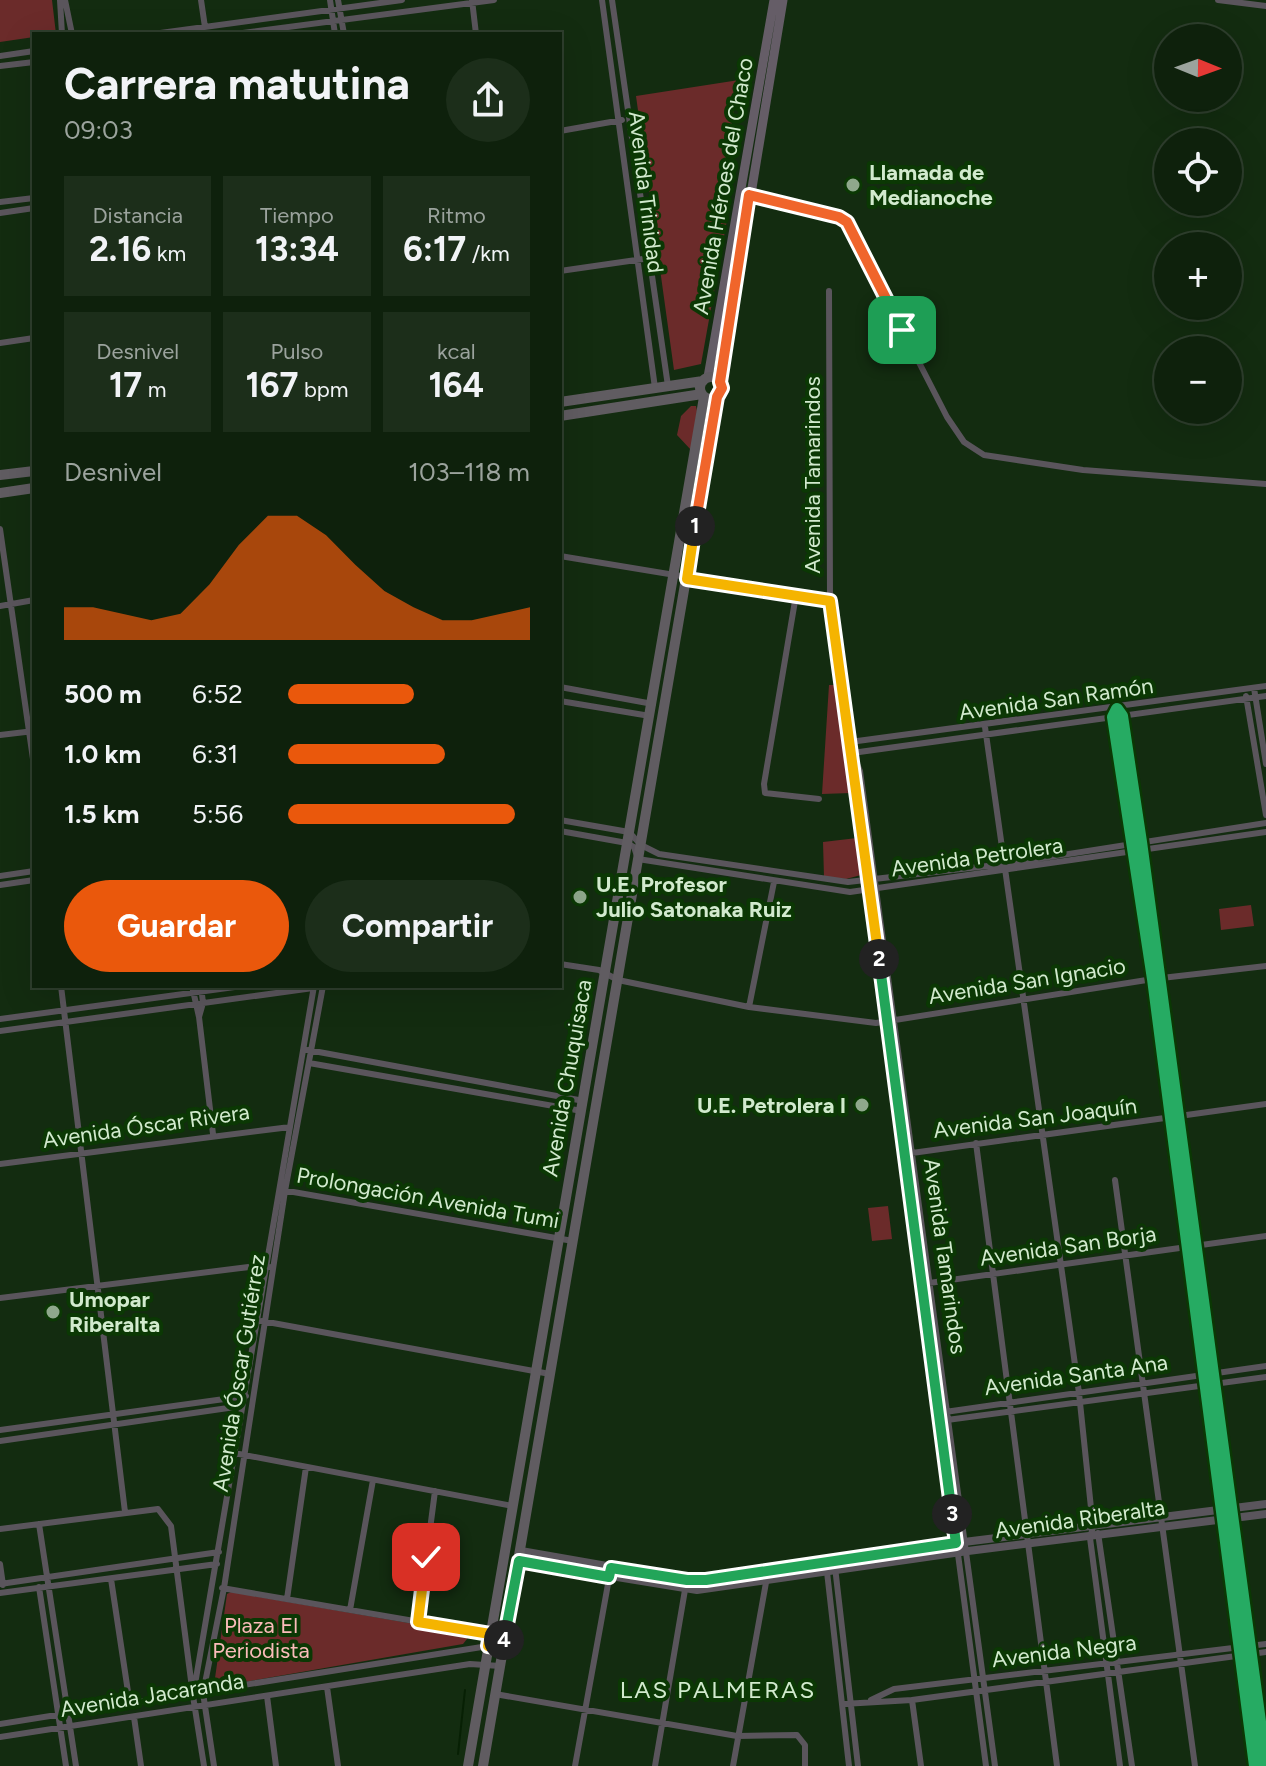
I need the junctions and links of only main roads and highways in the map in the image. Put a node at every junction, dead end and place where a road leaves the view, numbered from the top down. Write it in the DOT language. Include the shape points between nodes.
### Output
graph roads {
  1 [pos="774,0"];
  2 [pos="783,0"];
  3 [pos="705,379"];
  4 [pos="720,382"];
  5 [pos="703,396"];
  6 [pos="717,397"];
  7 [pos="562,402"];
  8 [pos="562,416"];
  9 [pos="32,471"];
  10 [pos="0,475"];
  11 [pos="32,488"];
  12 [pos="0,493"];
  13 [pos="468,1766"];
  14 [pos="483,1766"];
  1 -- 3 [label="main road, Avenida Héroes del Chaco"];
  2 -- 4 [label="main road, Avenida Héroes del Chaco"];
  3 -- 4 [label="main road"];
  3 -- 5 [label="main road, Avenida Chuquisaca"];
  3 -- 7 [label="main road"];
  4 -- 6 [label="main road, Avenida Chuquisaca"];
  5 -- 6 [label="main road"];
  5 -- 8 [label="main road"];
  5 -- 13 [label="main road, Avenida Chuquisaca"];
  6 -- 14 [label="main road, Avenida Chuquisaca"];
  9 -- 10 [label="main road"];
  11 -- 12 [label="main road"];
}
